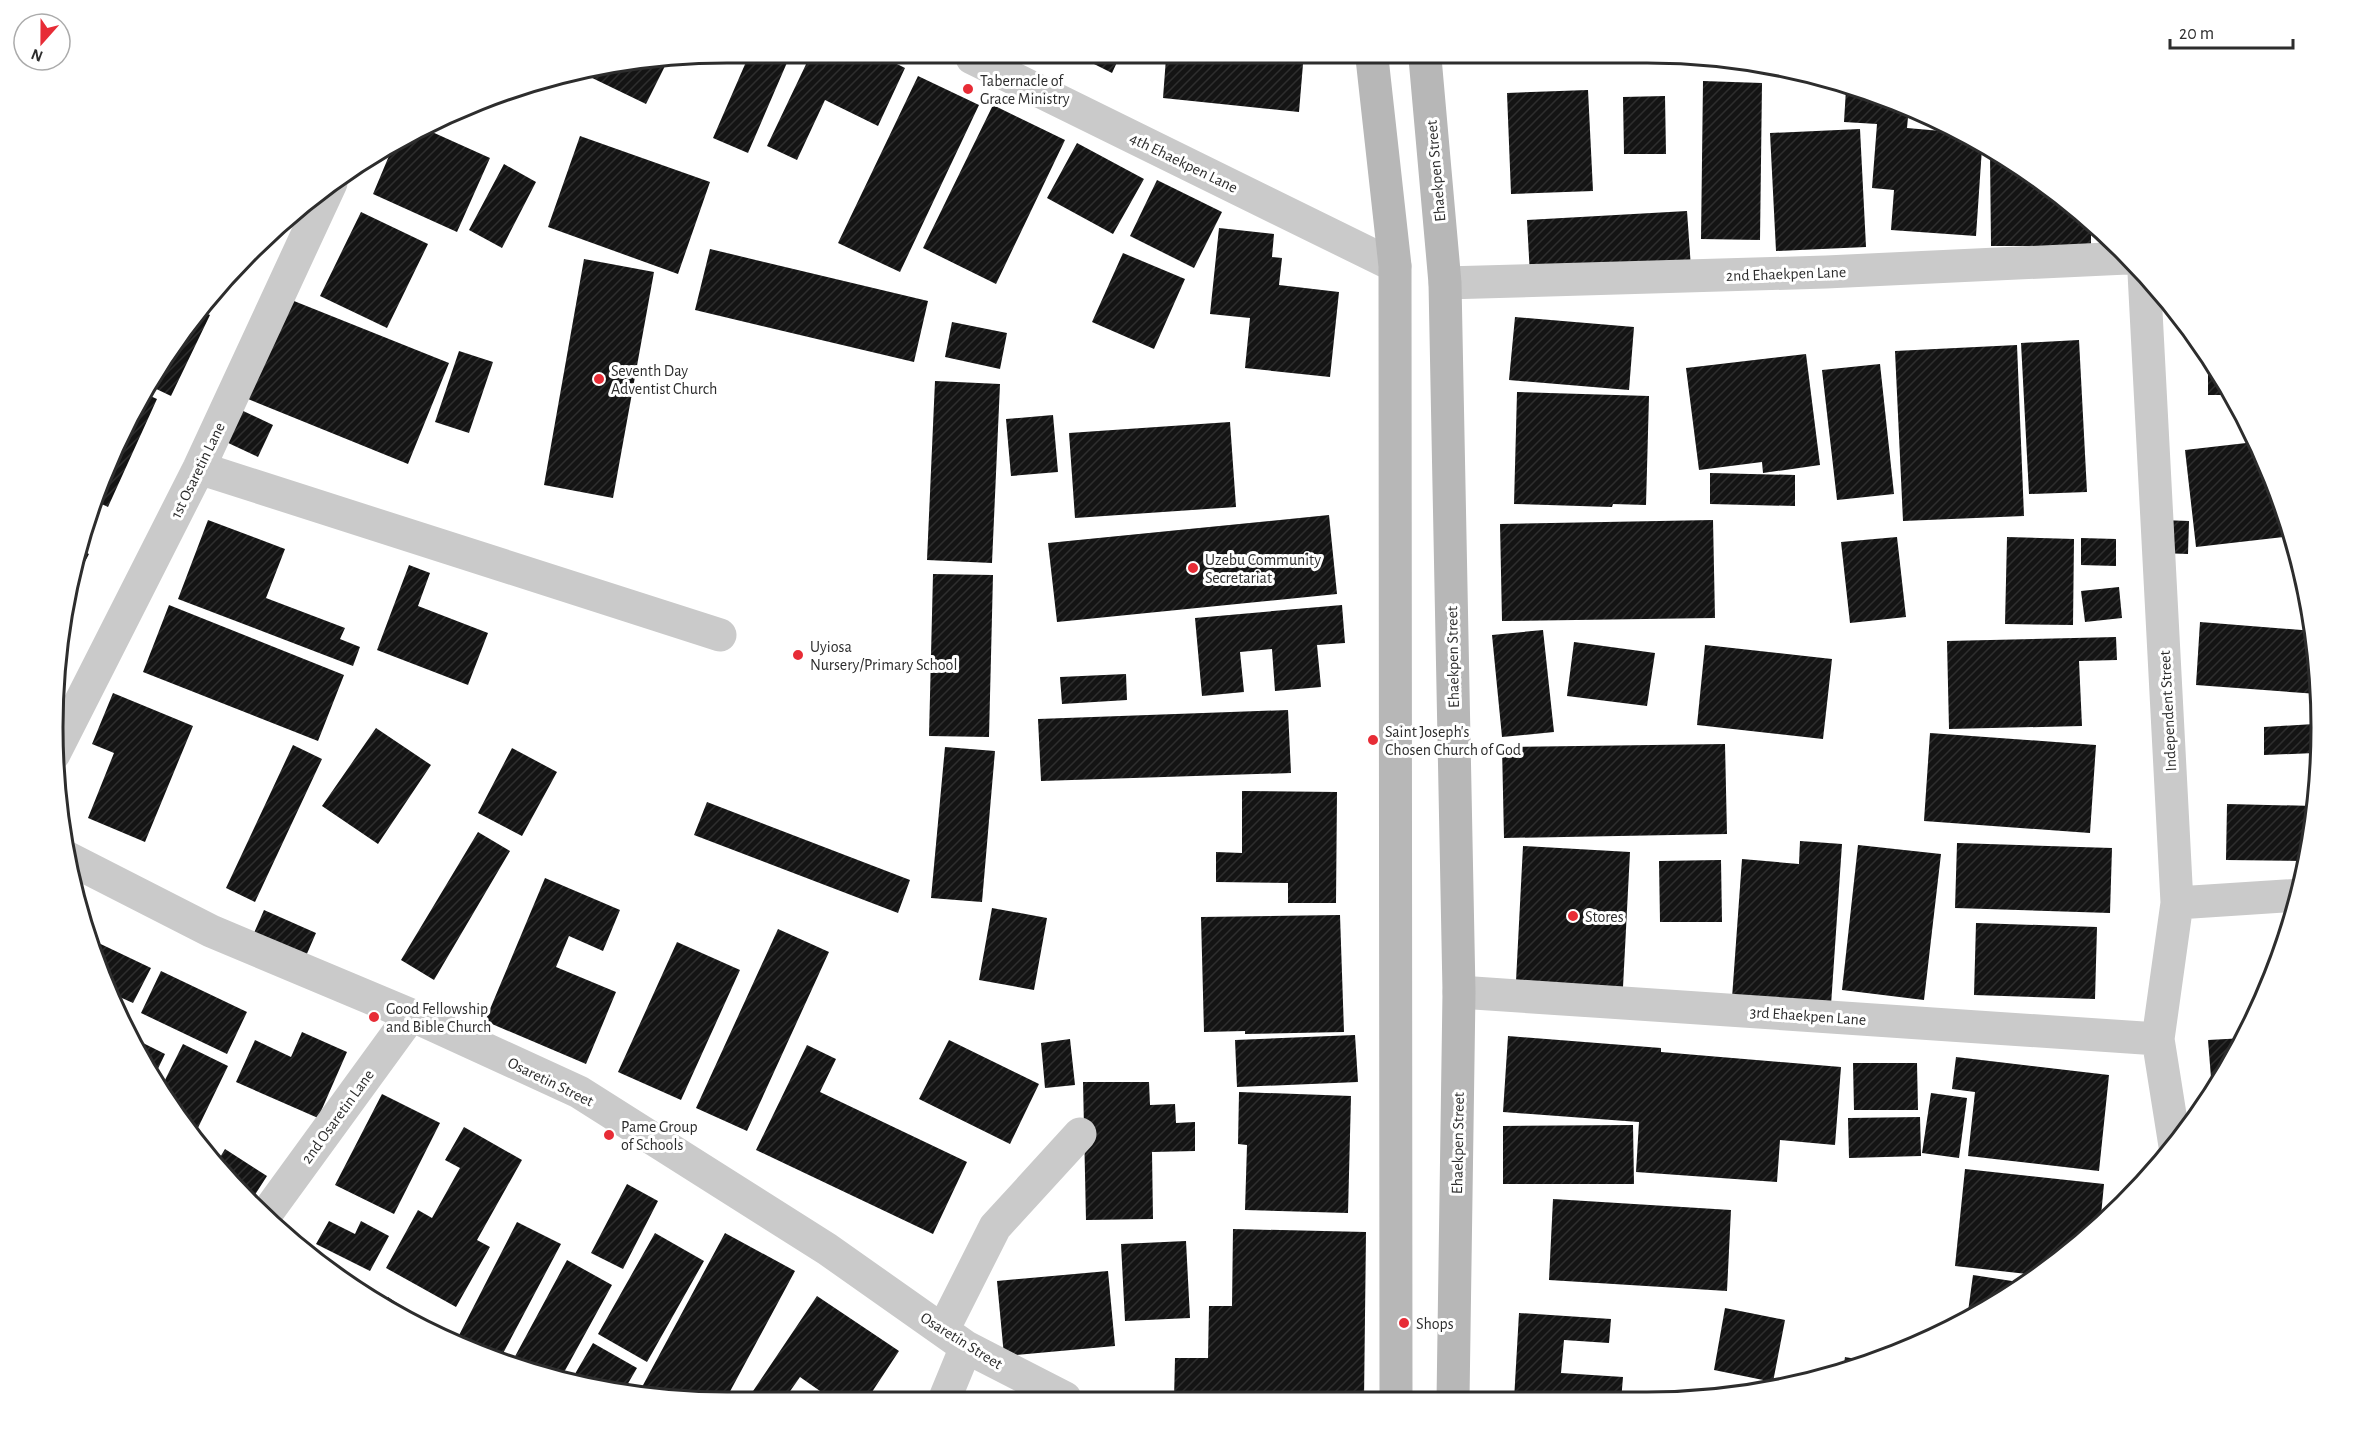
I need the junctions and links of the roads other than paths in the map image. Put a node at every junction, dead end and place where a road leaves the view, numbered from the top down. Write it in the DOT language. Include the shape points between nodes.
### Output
graph roads {
  1 [pos="982,63"];
  2 [pos="1373,63"];
  3 [pos="1425,63"];
  4 [pos="323,200"];
  5 [pos="2116,258"];
  6 [pos="1395,266"];
  7 [pos="1445,283"];
  8 [pos="2145,288"];
  9 [pos="199,468"];
  10 [pos="720,635"];
  11 [pos="63,736"];
  12 [pos="77,863"];
  13 [pos="2289,896"];
  14 [pos="2177,903"];
  15 [pos="1459,992"];
  16 [pos="411,1016"];
  17 [pos="2158,1039"];
  18 [pos="2173,1133"];
  19 [pos="1080,1134"];
  20 [pos="270,1209"];
  21 [pos="955,1339"];
  22 [pos="946,1392"];
  23 [pos="1054,1392"];
  24 [pos="1396,1392"];
  25 [pos="1453,1392"];
  1 -- 6 [label="street, 4th Ehaekpen Lane"];
  2 -- 6 [label="street"];
  3 -- 7 [label="street, Ehaekpen Street"];
  4 -- 9 [label="street, 1st Osaretin Lane"];
  5 -- 7 [label="street, 2nd Ehaekpen Lane"];
  6 -- 24 [label="street"];
  7 -- 15 [label="street, Ehaekpen Street"];
  8 -- 14 [label="street, Independent Street"];
  9 -- 10 [label="street"];
  9 -- 11 [label="street, 1st Osaretin Lane"];
  12 -- 16 [label="street, Osaretin Street" via="211,931"];
  13 -- 14 [label="street"];
  14 -- 17 [label="street, Independent Street"];
  15 -- 17 [label="street, 3rd Ehaekpen Lane"];
  15 -- 25 [label="street, Ehaekpen Street"];
  16 -- 20 [label="street, 2nd Osaretin Lane"];
  16 -- 21 [label="street, Osaretin Street" via="579,1092 826,1249"];
  17 -- 18 [label="street, Independent Street"];
  19 -- 21 [label="street" via="995,1227"];
  21 -- 22 [label="street"];
  21 -- 23 [label="street, Osaretin Street"];
}
